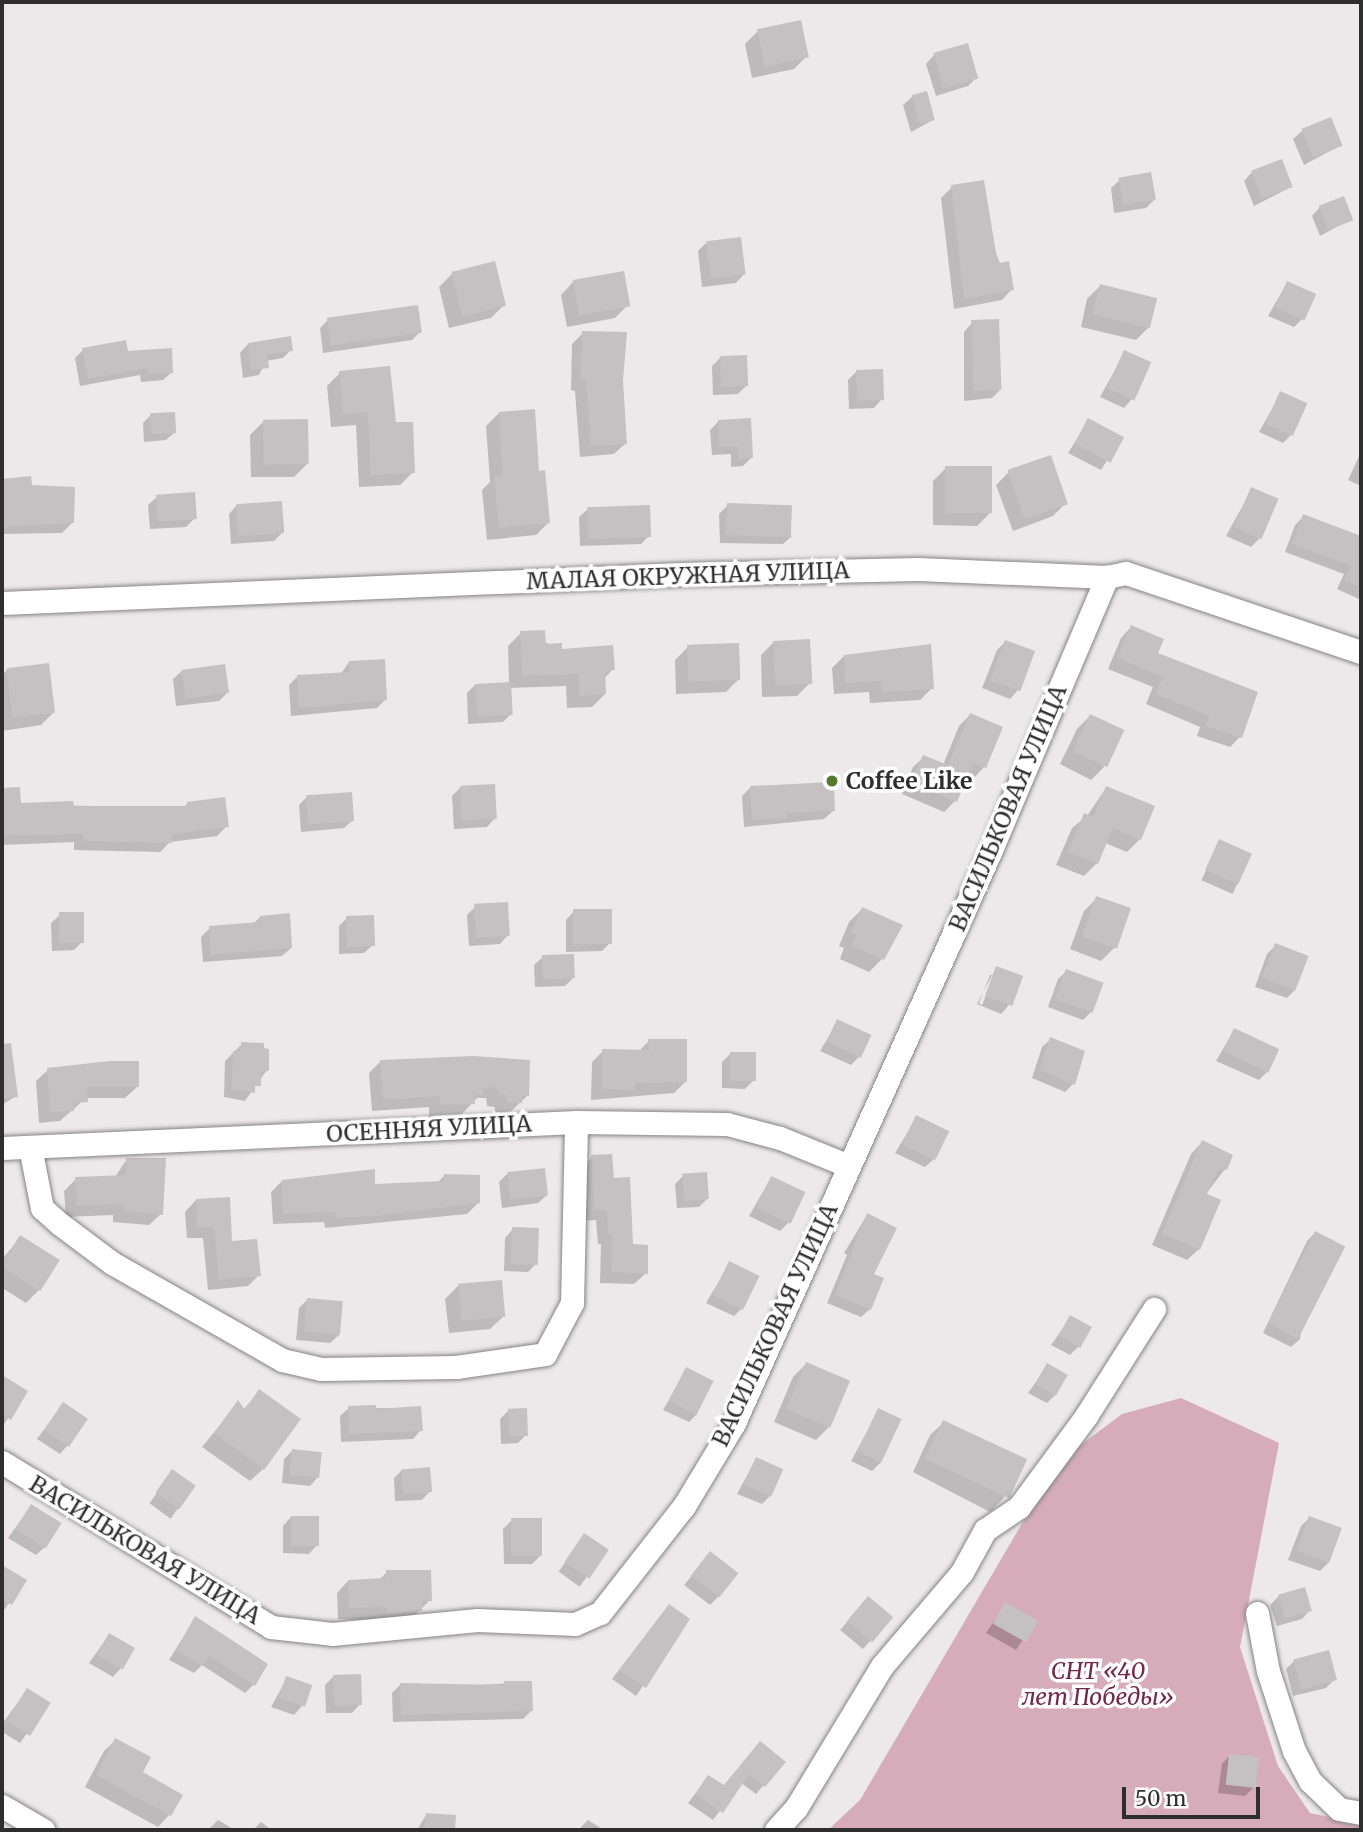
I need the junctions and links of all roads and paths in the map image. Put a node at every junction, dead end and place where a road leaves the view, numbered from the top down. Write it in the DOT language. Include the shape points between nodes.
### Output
graph roads {
  1 [pos="1107,577"];
  2 [pos="2,603"];
  3 [pos="1361,652"];
  4 [pos="576,1122"];
  5 [pos="30,1147"];
  6 [pos="2,1148"];
  7 [pos="849,1166"];
  8 [pos="1153,1310"];
  9 [pos="2,1462"];
  10 [pos="1257,1612"];
  11 [pos="2,1806"];
  12 [pos="1361,1813"];
  13 [pos="43,1830"];
  14 [pos="776,1830"];
  1 -- 2 [label="street, МАЛАЯ ОКРУЖНАЯ УЛИЦА" via="918,569 710,573"];
  1 -- 3 [label="street, МАЛАЯ ОКРУЖНАЯ УЛИЦА" via="1126,573"];
  1 -- 7 [label="street, ВАСИЛЬКОВАЯ УЛИЦА"];
  4 -- 5 [label="street, ОСЕННЯЯ УЛИЦА"];
  4 -- 5 [label="street" via="572,1303 545,1354 456,1367 321,1369 282,1360 112,1263 60,1224 42,1208"];
  4 -- 7 [label="street, ОСЕННЯЯ УЛИЦА" via="727,1124 780,1138"];
  5 -- 6 [label="street, ОСЕННЯЯ УЛИЦА"];
  7 -- 9 [label="street, ВАСИЛЬКОВАЯ УЛИЦА" via="733,1423 684,1506 600,1614 575,1624 477,1620 332,1633 271,1627"];
  8 -- 14 [label="street" via="1086,1416 1019,1507 985,1530 962,1572 882,1667 796,1808"];
  10 -- 12 [label="street" via="1268,1671 1294,1751 1310,1781 1339,1809"];
  11 -- 13 [label="street"];
}
